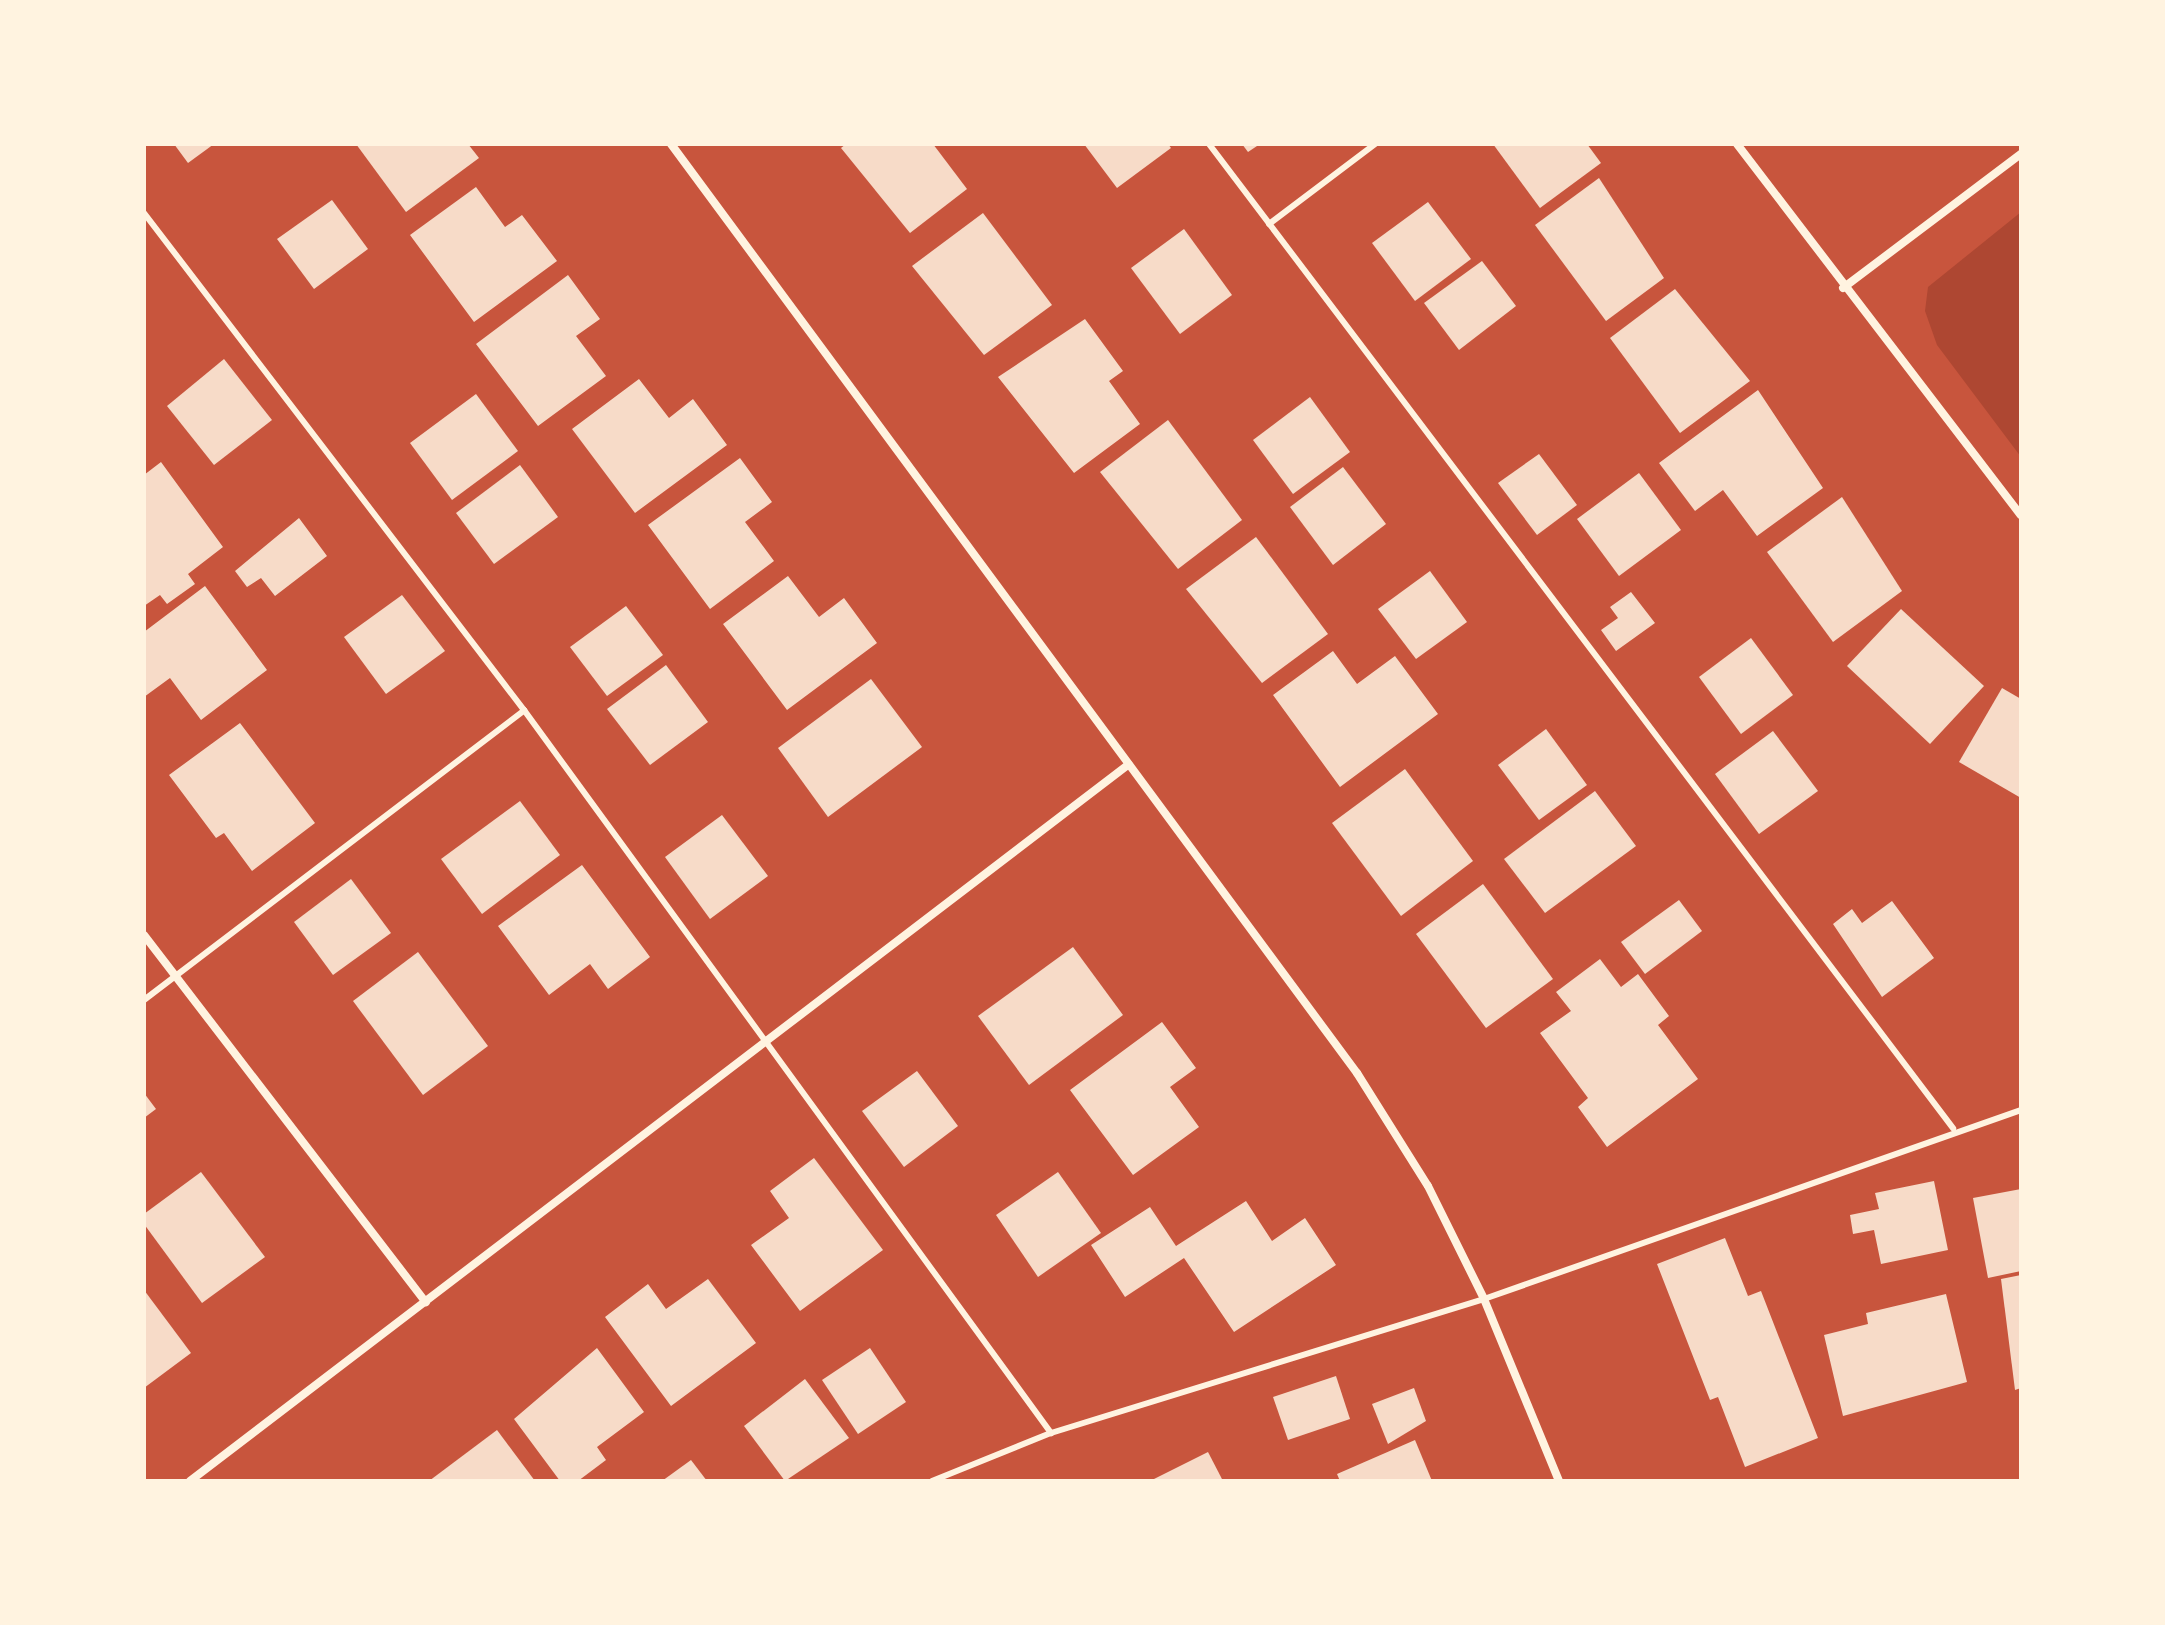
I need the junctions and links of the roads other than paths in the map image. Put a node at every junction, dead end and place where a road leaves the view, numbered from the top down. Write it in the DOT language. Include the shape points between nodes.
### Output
graph roads {
  1 [pos="671,144"];
  2 [pos="1209,144"];
  3 [pos="1375,144"];
  4 [pos="1737,144"];
  5 [pos="2021,154"];
  6 [pos="144,213"];
  7 [pos="1269,224"];
  8 [pos="1843,288"];
  9 [pos="2021,515"];
  10 [pos="524,710"];
  11 [pos="1129,764"];
  12 [pos="144,935"];
  13 [pos="175,977"];
  14 [pos="144,1000"];
  15 [pos="768,1040"];
  16 [pos="2021,1110"];
  17 [pos="1953,1128"];
  18 [pos="1484,1299"];
  19 [pos="426,1302"];
  20 [pos="1051,1433"];
  21 [pos="190,1481"];
  22 [pos="932,1481"];
  23 [pos="1559,1481"];
  1 -- 11 [label="street"];
  2 -- 7 [label="lane"];
  3 -- 7 [label="lane"];
  4 -- 8 [label="street"];
  5 -- 8 [label="street"];
  6 -- 10 [label="lane"];
  7 -- 17 [label="lane"];
  8 -- 9 [label="street"];
  10 -- 13 [label="lane"];
  10 -- 15 [label="lane"];
  11 -- 15 [label="street"];
  11 -- 18 [label="street" via="1357,1073 1428,1186"];
  12 -- 13 [label="street"];
  13 -- 14 [label="lane"];
  13 -- 19 [label="street"];
  15 -- 19 [label="street"];
  15 -- 20 [label="lane"];
  16 -- 17 [label="lane"];
  17 -- 18 [label="lane"];
  18 -- 20 [label="lane"];
  18 -- 23 [label="street"];
  19 -- 21 [label="street"];
  20 -- 22 [label="lane"];
}
